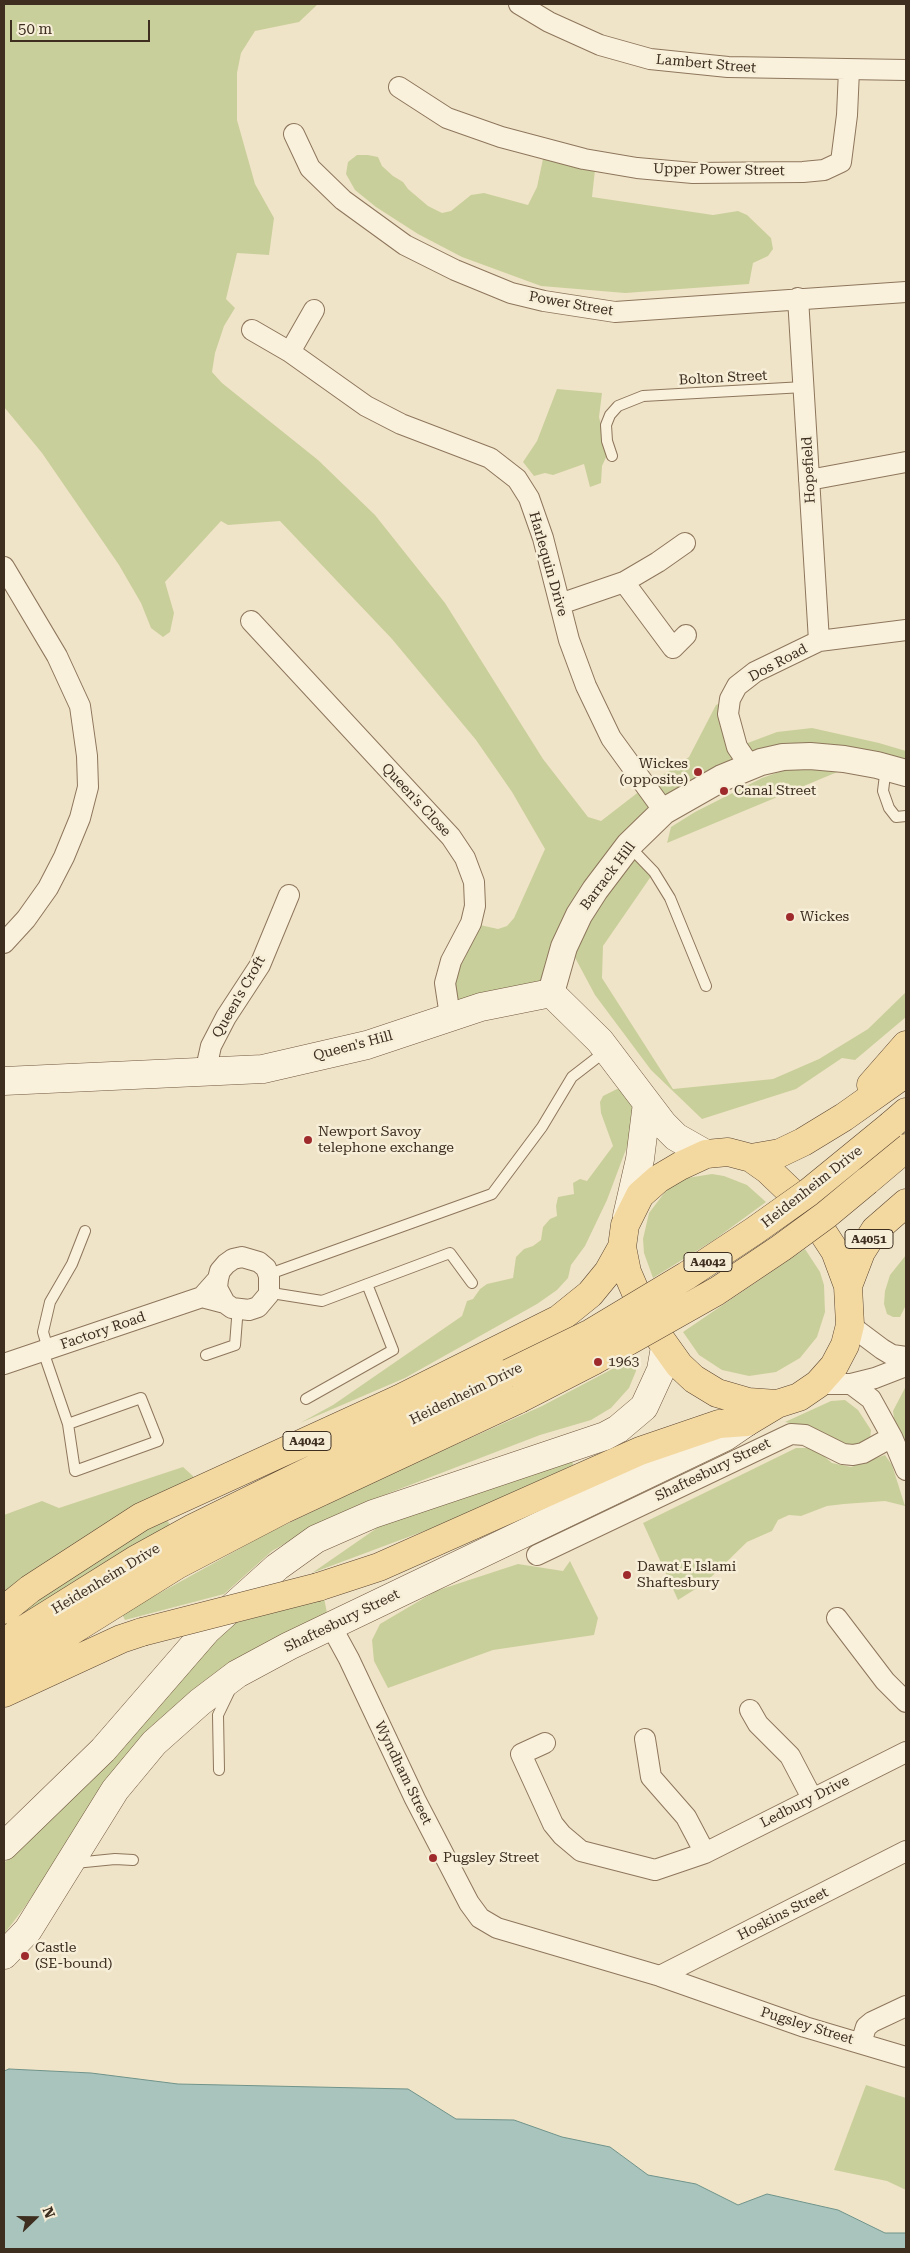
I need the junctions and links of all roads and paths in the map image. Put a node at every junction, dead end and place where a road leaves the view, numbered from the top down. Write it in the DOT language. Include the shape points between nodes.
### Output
graph roads {
  1 [pos="519,4"];
  2 [pos="849,70"];
  3 [pos="906,70"];
  4 [pos="399,87"];
  5 [pos="294,134"];
  6 [pos="906,292"];
  7 [pos="798,298"];
  8 [pos="314,310"];
  9 [pos="252,330"];
  10 [pos="290,352"];
  11 [pos="804,388"];
  12 [pos="612,456"];
  13 [pos="906,462"];
  14 [pos="809,480"];
  15 [pos="685,543"];
  16 [pos="4,567"];
  17 [pos="624,582"];
  18 [pos="560,604"];
  19 [pos="251,622"];
  20 [pos="906,630"];
  21 [pos="686,635"];
  22 [pos="819,641"];
  23 [pos="750,766"];
  24 [pos="896,770"];
  25 [pos="664,811"];
  26 [pos="906,816"];
  27 [pos="629,845"];
  28 [pos="289,896"];
  29 [pos="4,943"];
  30 [pos="706,986"];
  31 [pos="551,993"];
  32 [pos="450,1016"];
  33 [pos="906,1045"];
  34 [pos="607,1050"];
  35 [pos="205,1072"];
  36 [pos="906,1073"];
  37 [pos="4,1081"];
  38 [pos="648,1103"];
  39 [pos="906,1112"];
  40 [pos="844,1117"];
  41 [pos="906,1148"];
  42 [pos="706,1154"];
  43 [pos="751,1158"];
  44 [pos="906,1203"];
  45 [pos="85,1231"];
  46 [pos="624,1236"];
  47 [pos="218,1279"];
  48 [pos="472,1283"];
  49 [pos="368,1284"];
  50 [pos="848,1286"];
  51 [pos="255,1296"];
  52 [pos="202,1297"];
  53 [pos="850,1325"];
  54 [pos="665,1347"];
  55 [pos="882,1349"];
  56 [pos="46,1350"];
  57 [pos="206,1355"];
  58 [pos="906,1357"];
  59 [pos="4,1364"];
  60 [pos="906,1366"];
  61 [pos="875,1378"];
  62 [pos="818,1384"];
  63 [pos="851,1384"];
  64 [pos="306,1399"];
  65 [pos="871,1399"];
  66 [pos="777,1404"];
  67 [pos="747,1422"];
  68 [pos="68,1424"];
  69 [pos="892,1437"];
  70 [pos="906,1470"];
  71 [pos="537,1555"];
  72 [pos="4,1610"];
  73 [pos="837,1618"];
  74 [pos="331,1626"];
  75 [pos="4,1642"];
  76 [pos="4,1673"];
  77 [pos="238,1674"];
  78 [pos="4,1693"];
  79 [pos="906,1702"];
  80 [pos="750,1710"];
  81 [pos="645,1739"];
  82 [pos="545,1744"];
  83 [pos="906,1752"];
  84 [pos="219,1770"];
  85 [pos="812,1798"];
  86 [pos="4,1846"];
  87 [pos="906,1851"];
  88 [pos="704,1853"];
  89 [pos="133,1860"];
  90 [pos="68,1864"];
  91 [pos="480,1918"];
  92 [pos="4,1955"];
  93 [pos="660,1976"];
  94 [pos="906,2006"];
  95 [pos="861,2043"];
  96 [pos="906,2057"];
  1 -- 2 [label="street, Lambert Street" via="549,22 600,45 650,59 728,68"];
  2 -- 3 [label="street, Lambert Street"];
  2 -- 4 [label="street, Upper Power Street" via="841,162 824,170 803,172 694,173 584,159 501,137 448,118"];
  5 -- 7 [label="street, Power Street" via="310,168 343,200 405,245 511,293 615,312"];
  6 -- 7 [label="street, Power Street"];
  7 -- 11 [label="street, Hopefield"];
  8 -- 10 [label="street"];
  9 -- 10 [label="street, Harlequin Drive"];
  10 -- 18 [label="street, Harlequin Drive" via="366,406 401,424 490,458 517,479 529,498 543,538"];
  11 -- 12 [label="lane, Bolton Street" via="643,396 618,406 610,415 606,425"];
  11 -- 14 [label="street, Hopefield"];
  13 -- 14 [label="street"];
  14 -- 22 [label="street, Hopefield"];
  15 -- 17 [label="street"];
  16 -- 29 [label="street" via="57,656 80,706 88,788 77,826 48,888"];
  17 -- 18 [label="street"];
  17 -- 21 [label="street" via="673,648"];
  18 -- 25 [label="street, Harlequin Drive" via="576,658 611,738"];
  19 -- 32 [label="street, Queen's Close" via="451,837 465,858 474,882 476,906 445,983"];
  20 -- 22 [label="street, Dos Road"];
  22 -- 23 [label="street, Dos Road" via="755,672 737,686 730,699 728,714 737,747"];
  23 -- 24 [label="street, Barrack Hill" via="783,757 810,756 844,759"];
  23 -- 25 [label="street, Barrack Hill"];
  24 -- 26 [label="lane" via="883,791 889,808 896,816"];
  25 -- 27 [label="street, Barrack Hill"];
  27 -- 30 [label="lane" via="654,872 670,898"];
  27 -- 31 [label="street, Barrack Hill" via="579,915 564,947"];
  28 -- 35 [label="street, Queen's Croft" via="260,965 226,1017 212,1046"];
  31 -- 32 [label="main road, Queen's Hill"];
  31 -- 34 [label="main road"];
  32 -- 35 [label="main road, Queen's Hill" via="367,1045 282,1065"];
  33 -- 40 [label="main road"];
  34 -- 38 [label="main road"];
  34 -- 51 [label="lane" via="572,1077 542,1127 492,1194"];
  35 -- 37 [label="main road, Queen's Hill"];
  36 -- 40 [label="main road, A4042"];
  38 -- 42 [label="main road" via="676,1137"];
  38 -- 46 [label="main road"];
  39 -- 75 [label="main road, Heidenheim Drive / A4042, bridge" via="809,1192 732,1246 591,1333 193,1528 135,1560"];
  40 -- 43 [label="main road, A4042" via="780,1153"];
  41 -- 76 [label="main road, Heidenheim Drive / A4042, bridge" via="826,1215 717,1291 519,1399 284,1509 177,1565"];
  42 -- 43 [label="main road, A4042" via="728,1152"];
  42 -- 46 [label="main road, A4042" via="658,1179 640,1195"];
  43 -- 50 [label="main road, A4042" via="790,1191 818,1225 835,1251"];
  44 -- 50 [label="main road, A4051" via="875,1230 861,1252"];
  45 -- 56 [label="lane" via="72,1264 50,1302 44,1332"];
  46 -- 54 [label="main road, A4042" via="627,1272 650,1323"];
  46 -- 72 [label="main road, A4042" via="608,1272 590,1294 559,1319 399,1399 141,1517 30,1589"];
  47 -- 51 [label="street" via="217,1288"];
  47 -- 51 [label="street, Factory Road" via="226,1264 242,1257 259,1262"];
  47 -- 52 [label="street, Factory Road"];
  48 -- 49 [label="lane" via="450,1254"];
  49 -- 51 [label="lane" via="322,1301"];
  49 -- 64 [label="lane" via="393,1350"];
  50 -- 53 [label="main road, A4042"];
  51 -- 52 [label="street"];
  51 -- 57 [label="lane" via="235,1345"];
  52 -- 56 [label="street, Factory Road"];
  53 -- 55 [label="street"];
  53 -- 62 [label="main road, A4042" via="845,1345 834,1366"];
  54 -- 66 [label="main road, A4042" via="694,1379 717,1393 748,1402"];
  54 -- 86 [label="main road" via="661,1370 644,1407 618,1429 373,1514 316,1540 277,1567 207,1630 103,1750"];
  55 -- 58 [label="street" via="892,1355"];
  55 -- 61 [label="street"];
  56 -- 59 [label="street, Factory Road"];
  56 -- 68 [label="lane"];
  60 -- 61 [label="street"];
  61 -- 63 [label="street"];
  61 -- 65 [label="street"];
  62 -- 63 [label="street"];
  62 -- 66 [label="main road, A4042" via="799,1397"];
  63 -- 65 [label="street"];
  65 -- 69 [label="street"];
  66 -- 67 [label="main road, Shaftesbury Street"];
  67 -- 74 [label="main road, Shaftesbury Street" via="725,1437"];
  67 -- 78 [label="main road, bridge" via="719,1424 640,1451 379,1567 318,1587 121,1639"];
  68 -- 68 [label="lane" via="141,1398 158,1441 75,1471"];
  69 -- 70 [label="street"];
  69 -- 71 [label="street, Shaftesbury Street" via="853,1455 843,1454 806,1435 791,1434"];
  73 -- 79 [label="street" via="885,1681"];
  74 -- 77 [label="main road, Shaftesbury Street"];
  74 -- 91 [label="street, Wyndham Street" via="415,1799"];
  77 -- 84 [label="lane" via="218,1715"];
  77 -- 90 [label="main road, Shaftesbury Street" via="154,1743 115,1790"];
  80 -- 85 [label="street" via="758,1724 790,1756"];
  81 -- 88 [label="street" via="652,1777 686,1818"];
  82 -- 88 [label="street, Ledbury Drive" via="521,1754 553,1824 581,1852 655,1870"];
  83 -- 85 [label="street, Ledbury Drive"];
  85 -- 88 [label="street, Ledbury Drive"];
  87 -- 93 [label="street, Hoskins Street"];
  89 -- 90 [label="lane" via="115,1858"];
  90 -- 92 [label="main road, Shaftesbury Street" via="28,1930"];
  91 -- 93 [label="street, Pugsley Street" via="497,1928"];
  93 -- 95 [label="street, Pugsley Street" via="805,2027"];
  94 -- 95 [label="street" via="872,2022 866,2027"];
  95 -- 96 [label="street, Pugsley Street"];
}
